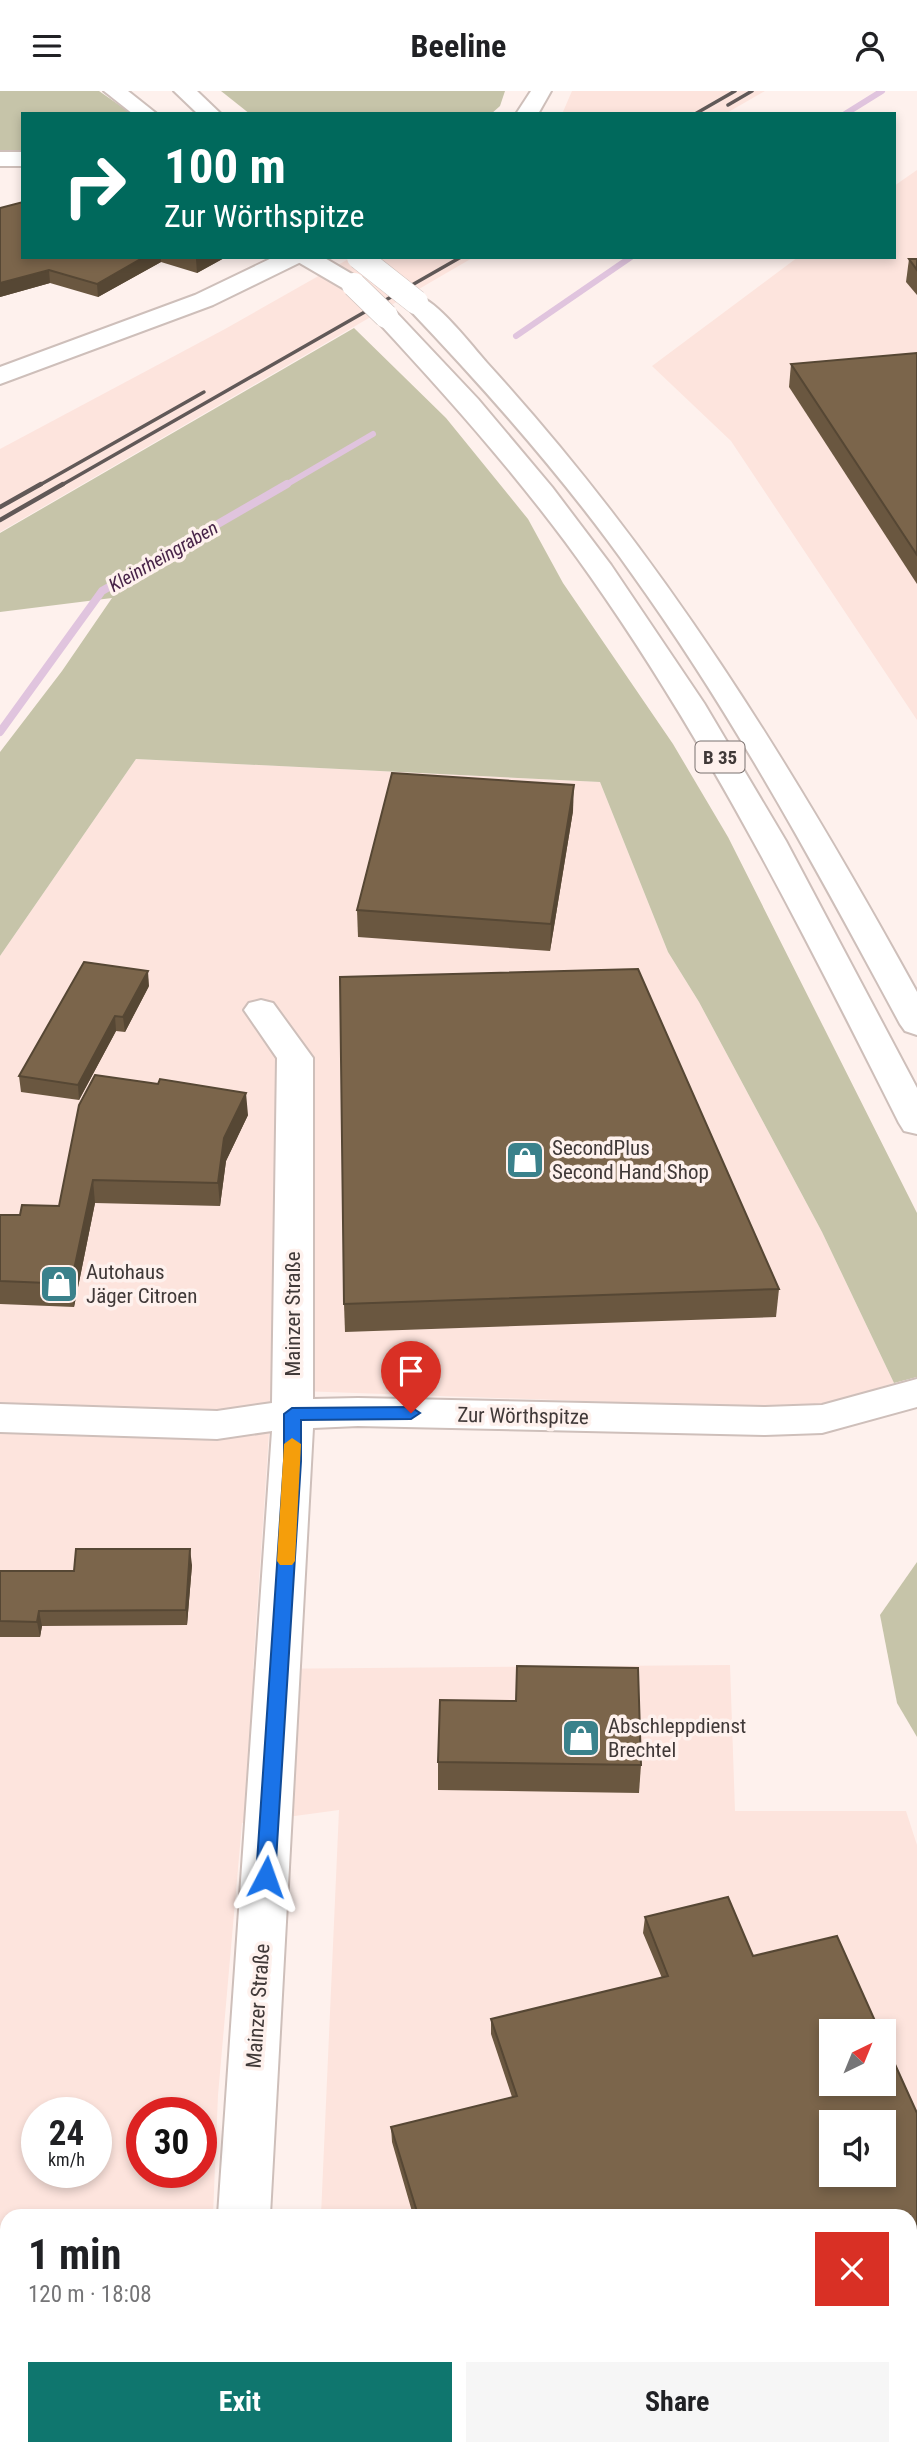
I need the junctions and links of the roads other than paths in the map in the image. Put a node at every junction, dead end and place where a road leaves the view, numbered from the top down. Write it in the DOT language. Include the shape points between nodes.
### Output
graph roads {
  1 [pos="114,91"];
  2 [pos="143,91"];
  3 [pos="184,91"];
  4 [pos="541,91"];
  5 [pos="156,110"];
  6 [pos="209,112"];
  7 [pos="528,112"];
  8 [pos="0,159"];
  9 [pos="21,159"];
  10 [pos="289,259"];
  11 [pos="309,259"];
  12 [pos="325,259"];
  13 [pos="362,259"];
  14 [pos="377,259"];
  15 [pos="354,285"];
  16 [pos="416,302"];
  17 [pos="0,376"];
  18 [pos="261,1010"];
  19 [pos="917,1024"];
  20 [pos="917,1123"];
  21 [pos="917,1393"];
  22 [pos="292,1414"];
  23 [pos="0,1418"];
  24 [pos="244,2209"];
  1 -- 5 [label="main road"];
  2 -- 5 [label="main road"];
  3 -- 6 [label="main road"];
  4 -- 7 [label="main road"];
  8 -- 9 [label="main road"];
  10 -- 17 [label="main road" via="204,300"];
  11 -- 15 [label="main road"];
  12 -- 15 [label="main road, B 35"];
  13 -- 16 [label="main road, bridge"];
  14 -- 16 [label="main road, bridge"];
  15 -- 20 [label="main road, B 35, bridge" via="481,418 637,623 785,871"];
  16 -- 19 [label="main road, B 35" via="479,368 595,506 679,623 800,815"];
  18 -- 22 [label="main road, Mainzer Straße" via="295,1058"];
  21 -- 22 [label="main road, Zur Wörthspitze" via="822,1419 765,1421"];
  22 -- 23 [label="main road, Zur Wörthspitze" via="217,1425"];
  22 -- 24 [label="main road, Mainzer Straße"];
}
